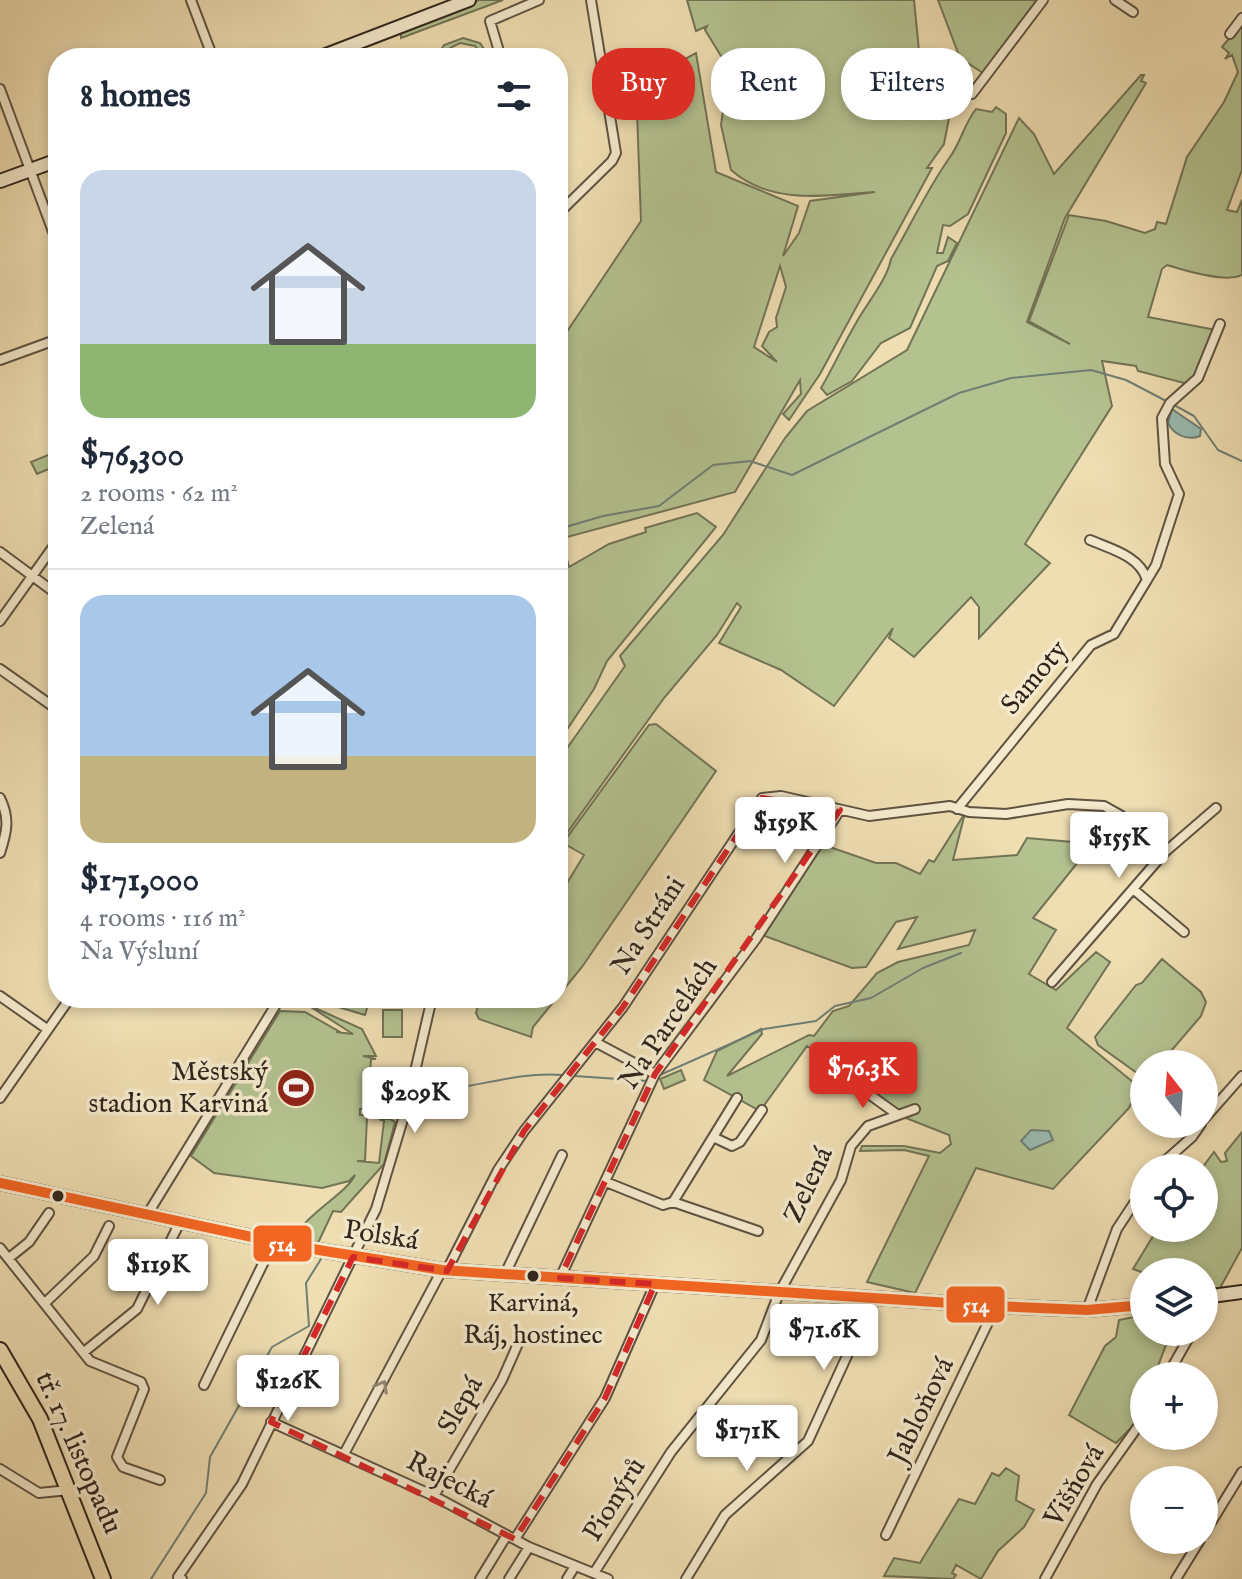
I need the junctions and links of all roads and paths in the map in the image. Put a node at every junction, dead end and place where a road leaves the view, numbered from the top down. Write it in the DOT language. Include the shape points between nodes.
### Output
graph roads {
  1 [pos="191,0"];
  2 [pos="469,0"];
  3 [pos="539,0"];
  4 [pos="591,0"];
  5 [pos="1043,0"];
  6 [pos="1115,0"];
  7 [pos="1133,12"];
  8 [pos="1242,18"];
  9 [pos="1230,34"];
  10 [pos="209,48"];
  11 [pos="344,48"];
  12 [pos="497,48"];
  13 [pos="0,89"];
  14 [pos="973,93"];
  15 [pos="48,164"];
  16 [pos="31,171"];
  17 [pos="0,181"];
  18 [pos="568,204"];
  19 [pos="48,218"];
  20 [pos="1220,324"];
  21 [pos="48,343"];
  22 [pos="0,360"];
  23 [pos="1090,540"];
  24 [pos="0,552"];
  25 [pos="48,554"];
  26 [pos="32,576"];
  27 [pos="1147,580"];
  28 [pos="48,588"];
  29 [pos="0,621"];
  30 [pos="0,669"];
  31 [pos="48,703"];
  32 [pos="0,798"];
  33 [pos="1216,808"];
  34 [pos="957,809"];
  35 [pos="840,810"];
  36 [pos="1165,852"];
  37 [pos="0,853"];
  38 [pos="1133,889"];
  39 [pos="1184,932"];
  40 [pos="1052,982"];
  41 [pos="0,996"];
  42 [pos="63,1008"];
  43 [pos="274,1008"];
  44 [pos="430,1008"];
  45 [pos="47,1029"];
  46 [pos="595,1042"];
  47 [pos="655,1074"];
  48 [pos="1242,1076"];
  49 [pos="848,1079"];
  50 [pos="0,1098"];
  51 [pos="737,1098"];
  52 [pos="1218,1103"];
  53 [pos="915,1109"];
  54 [pos="762,1110"];
  55 [pos="898,1115"];
  56 [pos="713,1137"];
  57 [pos="1191,1138"];
  58 [pos="1173,1154"];
  59 [pos="562,1155"];
  60 [pos="606,1182"];
  61 [pos="0,1183"];
  62 [pos="673,1202"];
  63 [pos="1130,1209"];
  64 [pos="49,1213"];
  65 [pos="147,1215"];
  66 [pos="180,1222"];
  67 [pos="109,1226"];
  68 [pos="758,1231"];
  69 [pos="274,1241"];
  70 [pos="0,1248"];
  71 [pos="353,1257"];
  72 [pos="9,1258"];
  73 [pos="444,1270"];
  74 [pos="505,1274"];
  75 [pos="560,1278"];
  76 [pos="655,1284"];
  77 [pos="1242,1292"];
  78 [pos="779,1293"];
  79 [pos="1218,1295"];
  80 [pos="873,1299"];
  81 [pos="45,1303"];
  82 [pos="996,1306"];
  83 [pos="1130,1306"];
  84 [pos="1087,1310"];
  85 [pos="521,1337"];
  86 [pos="0,1350"];
  87 [pos="84,1352"];
  88 [pos="204,1385"];
  89 [pos="271,1422"];
  90 [pos="1130,1438"];
  91 [pos="344,1454"];
  92 [pos="0,1469"];
  93 [pos="1242,1472"];
  94 [pos="160,1480"];
  95 [pos="70,1489"];
  96 [pos="434,1496"];
  97 [pos="1218,1511"];
  98 [pos="886,1535"];
  99 [pos="511,1537"];
  100 [pos="529,1547"];
  101 [pos="1191,1554"];
  102 [pos="575,1566"];
  103 [pos="594,1573"];
  104 [pos="103,1579"];
  105 [pos="182,1579"];
  106 [pos="480,1579"];
  107 [pos="509,1579"];
  108 [pos="567,1579"];
  109 [pos="608,1579"];
  110 [pos="686,1579"];
  111 [pos="1045,1579"];
  112 [pos="1176,1579"];
  1 -- 10 [label="street"];
  2 -- 11 [label="street"];
  3 -- 12 [label="street" via="488,23"];
  4 -- 18 [label="street" via="616,153"];
  5 -- 14 [label="street"];
  6 -- 7 [label="street"];
  8 -- 9 [label="street"];
  13 -- 16 [label="street"];
  15 -- 16 [label="street"];
  16 -- 17 [label="street"];
  16 -- 19 [label="street"];
  20 -- 27 [label="street, Samoty" via="1198,378 1170,403 1162,418 1165,464 1179,494"];
  21 -- 22 [label="street"];
  23 -- 27 [label="street" via="1131,559 1143,568"];
  24 -- 26 [label="street"];
  25 -- 26 [label="street"];
  26 -- 28 [label="street"];
  26 -- 29 [label="street"];
  27 -- 34 [label="street, Samoty" via="1114,634 1091,645"];
  30 -- 31 [label="street"];
  32 -- 37 [label="street" via="7,831"];
  33 -- 36 [label="street"];
  34 -- 35 [label="street, Na Stráni" via="869,816"];
  34 -- 36 [label="street, Na Stráni" via="1006,814 1068,804 1104,806"];
  35 -- 46 [label="street, Na Stráni" via="781,796 762,798"];
  35 -- 47 [label="street, Na Parcelách" via="756,939"];
  36 -- 38 [label="street"];
  38 -- 39 [label="street"];
  38 -- 40 [label="street"];
  41 -- 45 [label="street"];
  42 -- 45 [label="street"];
  43 -- 65 [label="street"];
  44 -- 71 [label="street" via="376,1209"];
  45 -- 50 [label="street"];
  46 -- 47 [label="street"];
  46 -- 73 [label="street, Na Stráni" via="498,1170"];
  47 -- 60 [label="street, Na Parcelách"];
  48 -- 52 [label="street"];
  49 -- 55 [label="street"];
  51 -- 56 [label="street"];
  53 -- 55 [label="street, Zelená"];
  54 -- 56 [label="street" via="740,1142 732,1146"];
  55 -- 78 [label="street, Zelená" via="868,1126 851,1146 841,1180"];
  56 -- 62 [label="street"];
  57 -- 58 [label="street"];
  59 -- 74 [label="street"];
  60 -- 62 [label="street" via="663,1205"];
  60 -- 75 [label="street, Na Parcelách"];
  61 -- 65 [label="street, Polská"];
  62 -- 68 [label="street"];
  63 -- 84 [label="street" via="1117,1229"];
  64 -- 72 [label="street" via="29,1242"];
  65 -- 66 [label="street, Polská"];
  66 -- 69 [label="street, Polská"];
  66 -- 87 [label="street" via="137,1309"];
  67 -- 81 [label="street" via="77,1277"];
  69 -- 71 [label="street, Polská"];
  69 -- 88 [label="street"];
  70 -- 72 [label="street"];
  71 -- 73 [label="street, Polská"];
  71 -- 89 [label="street"];
  72 -- 81 [label="street"];
  73 -- 74 [label="street, Polská"];
  91 -- 73 [label="street, Na Stráni, one-way"];
  74 -- 75 [label="street, Polská"];
  75 -- 76 [label="street, Polská"];
  76 -- 78 [label="street, Polská"];
  76 -- 99 [label="street" via="605,1398"];
  77 -- 79 [label="street"];
  78 -- 80 [label="street, Polská"];
  78 -- 103 [label="street, Pionýrů" via="761,1340 671,1452"];
  80 -- 82 [label="street, Polská"];
  80 -- 110 [label="street" via="808,1441 725,1515"];
  81 -- 87 [label="street"];
  82 -- 84 [label="street, Polská"];
  82 -- 98 [label="street, Jabloňová"];
  83 -- 84 [label="street, Polská"];
  85 -- 96 [label="street, Slepá"];
  86 -- 95 [label="main road, tř. 17. listopadu" via="40,1419"];
  87 -- 94 [label="street" via="90,1361 141,1382 144,1389 117,1457 123,1467"];
  89 -- 91 [label="street, Rajecká"];
  89 -- 105 [label="street" via="242,1484 184,1566 178,1577"];
  90 -- 111 [label="street, Višňová" via="1097,1484"];
  91 -- 96 [label="street, Rajecká"];
  92 -- 95 [label="street" via="39,1493"];
  93 -- 97 [label="street"];
  95 -- 104 [label="main road, tř. 17. listopadu"];
  96 -- 99 [label="street, Rajecká"];
  99 -- 100 [label="street, Rajecká"];
  99 -- 106 [label="street"];
  100 -- 102 [label="street, Rajecká"];
  100 -- 107 [label="street"];
  101 -- 112 [label="street"];
  102 -- 103 [label="street, Rajecká"];
  102 -- 108 [label="street"];
  103 -- 109 [label="street, Rajecká"];
}
